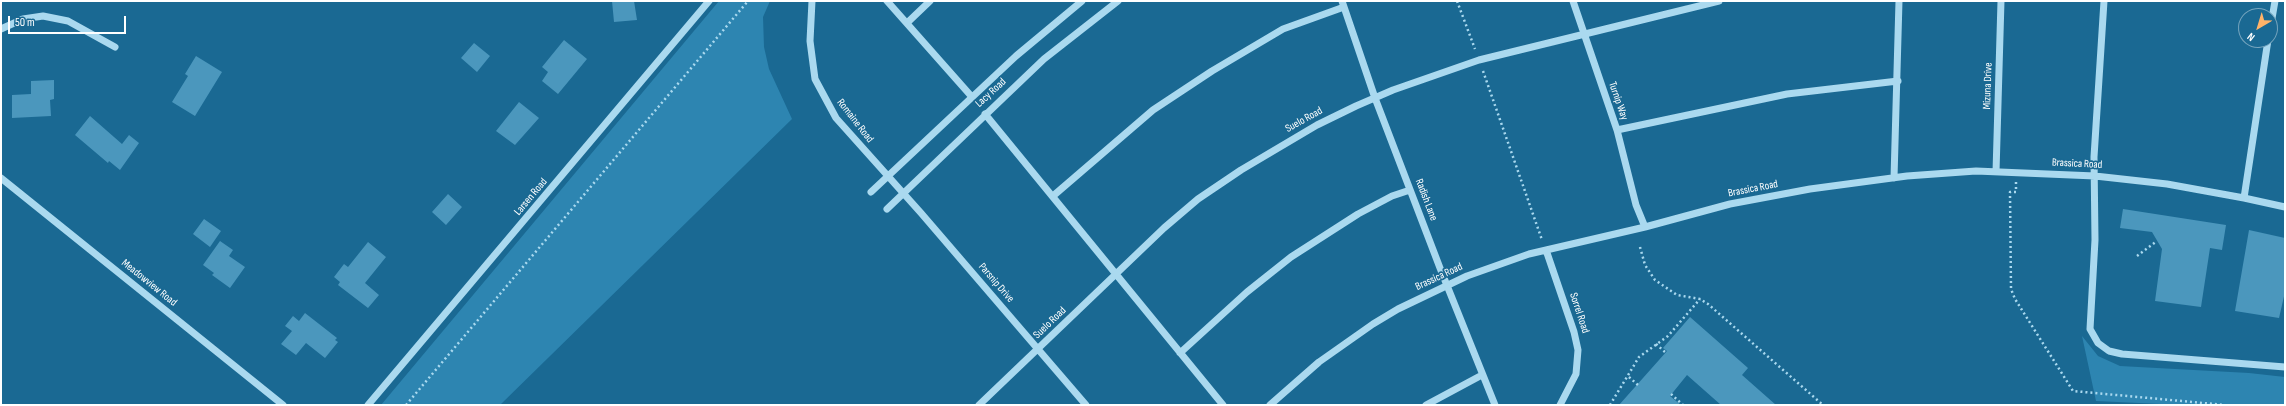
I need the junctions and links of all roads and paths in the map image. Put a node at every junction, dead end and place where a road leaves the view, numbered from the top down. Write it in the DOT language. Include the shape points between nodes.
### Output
graph roads {
  1 [pos="708,1"];
  2 [pos="748,1"];
  3 [pos="812,1"];
  4 [pos="887,1"];
  5 [pos="930,1"];
  6 [pos="1082,1"];
  7 [pos="1118,1"];
  8 [pos="1457,1"];
  9 [pos="1573,1"];
  10 [pos="1719,1"];
  11 [pos="1899,1"];
  12 [pos="2001,1"];
  13 [pos="2104,1"];
  14 [pos="1343,4"];
  15 [pos="907,23"];
  16 [pos="1,29"];
  17 [pos="1584,34"];
  18 [pos="115,47"];
  19 [pos="2267,48"];
  20 [pos="1474,49"];
  21 [pos="1482,69"];
  22 [pos="1898,81"];
  23 [pos="972,97"];
  24 [pos="1375,98"];
  25 [pos="985,114"];
  26 [pos="1617,130"];
  27 [pos="1996,172"];
  28 [pos="2095,176"];
  29 [pos="888,177"];
  30 [pos="1,178"];
  31 [pos="1894,178"];
  32 [pos="2016,184"];
  33 [pos="1410,190"];
  34 [pos="871,192"];
  35 [pos="904,194"];
  36 [pos="1053,196"];
  37 [pos="2244,198"];
  38 [pos="2285,208"];
  39 [pos="887,209"];
  40 [pos="1645,227"];
  41 [pos="1542,238"];
  42 [pos="2157,241"];
  43 [pos="1640,247"];
  44 [pos="1546,250"];
  45 [pos="2137,256"];
  46 [pos="1115,273"];
  47 [pos="1446,286"];
  48 [pos="1700,299"];
  49 [pos="1656,344"];
  50 [pos="1038,350"];
  51 [pos="1180,352"];
  52 [pos="1666,353"];
  53 [pos="2285,365"];
  54 [pos="1482,374"];
  55 [pos="1629,377"];
  56 [pos="1639,386"];
  57 [pos="1671,394"];
  58 [pos="283,405"];
  59 [pos="368,405"];
  60 [pos="406,405"];
  61 [pos="979,405"];
  62 [pos="1086,405"];
  63 [pos="1223,405"];
  64 [pos="1270,405"];
  65 [pos="1426,405"];
  66 [pos="1495,405"];
  67 [pos="1560,405"];
  68 [pos="1610,405"];
  69 [pos="1683,405"];
  70 [pos="1823,405"];
  71 [pos="2225,405"];
  1 -- 59 [label="street, Larsen Road"];
  2 -- 60 [label="path"];
  3 -- 29 [label="street, Romaine Road" via="810,35 815,79 836,118"];
  4 -- 15 [label="street"];
  5 -- 15 [label="street"];
  6 -- 23 [label="street, Lacy Road"];
  7 -- 25 [label="street, Lacy Road" via="1057,47"];
  8 -- 20 [label="path"];
  9 -- 17 [label="street, Turnip Way"];
  10 -- 17 [label="street, Suelo Road"];
  11 -- 22 [label="street"];
  12 -- 27 [label="street, Mizuna Drive"];
  13 -- 28 [label="street"];
  14 -- 24 [label="street, Radish Lane"];
  14 -- 36 [label="street" via="1283,29 1153,110"];
  15 -- 23 [label="street"];
  16 -- 18 [label="street" via="23,19 43,16 68,21"];
  17 -- 24 [label="street, Suelo Road" via="1479,60"];
  17 -- 26 [label="street, Turnip Way"];
  19 -- 37 [label="street"];
  21 -- 41 [label="path"];
  22 -- 26 [label="street" via="1786,94 1687,113"];
  22 -- 31 [label="street"];
  23 -- 29 [label="street, Lacy Road"];
  24 -- 33 [label="street, Radish Lane"];
  24 -- 46 [label="street, Suelo Road" via="1317,125 1240,170 1198,199"];
  25 -- 35 [label="street, Lacy Road"];
  25 -- 36 [label="street"];
  26 -- 40 [label="street, Turnip Way" via="1637,209"];
  27 -- 28 [label="street, Brassica Road"];
  27 -- 31 [label="street, Brassica Road" via="1976,171"];
  28 -- 37 [label="street, Brassica Road" via="2167,184"];
  28 -- 53 [label="street" via="2090,329 2098,342 2109,351 2122,354"];
  29 -- 34 [label="street, Lacy Road"];
  29 -- 35 [label="street, Parsnip Drive"];
  30 -- 58 [label="street, Meadowview Road"];
  31 -- 40 [label="street, Brassica Road" via="1810,189 1730,204"];
  32 -- 71 [label="path" via="2016,192 2010,192 2011,289 2073,391"];
  33 -- 47 [label="street, Radish Lane"];
  33 -- 51 [label="street" via="1392,196 1358,214 1292,257 1247,292"];
  35 -- 39 [label="street, Lacy Road"];
  35 -- 50 [label="street, Parsnip Drive"];
  36 -- 46 [label="street"];
  37 -- 38 [label="street, Brassica Road"];
  40 -- 44 [label="street, Brassica Road"];
  42 -- 45 [label="path"];
  43 -- 48 [label="path" via="1645,265 1655,280 1676,295"];
  44 -- 47 [label="street, Brassica Road" via="1497,265"];
  44 -- 67 [label="street, Sorrel Road" via="1578,350 1576,374"];
  46 -- 50 [label="street, Suelo Road"];
  46 -- 51 [label="street"];
  47 -- 54 [label="street, Radish Lane"];
  47 -- 64 [label="street, Brassica Road" via="1373,324 1319,362"];
  48 -- 49 [label="path" via="1668,336"];
  48 -- 70 [label="path"];
  49 -- 52 [label="path"];
  49 -- 55 [label="path" via="1639,357"];
  50 -- 61 [label="street, Suelo Road"];
  50 -- 62 [label="street, Parsnip Drive"];
  51 -- 63 [label="street"];
  54 -- 65 [label="street"];
  54 -- 66 [label="street, Radish Lane"];
  55 -- 56 [label="path"];
  55 -- 68 [label="path"];
  57 -- 69 [label="path"];
}
